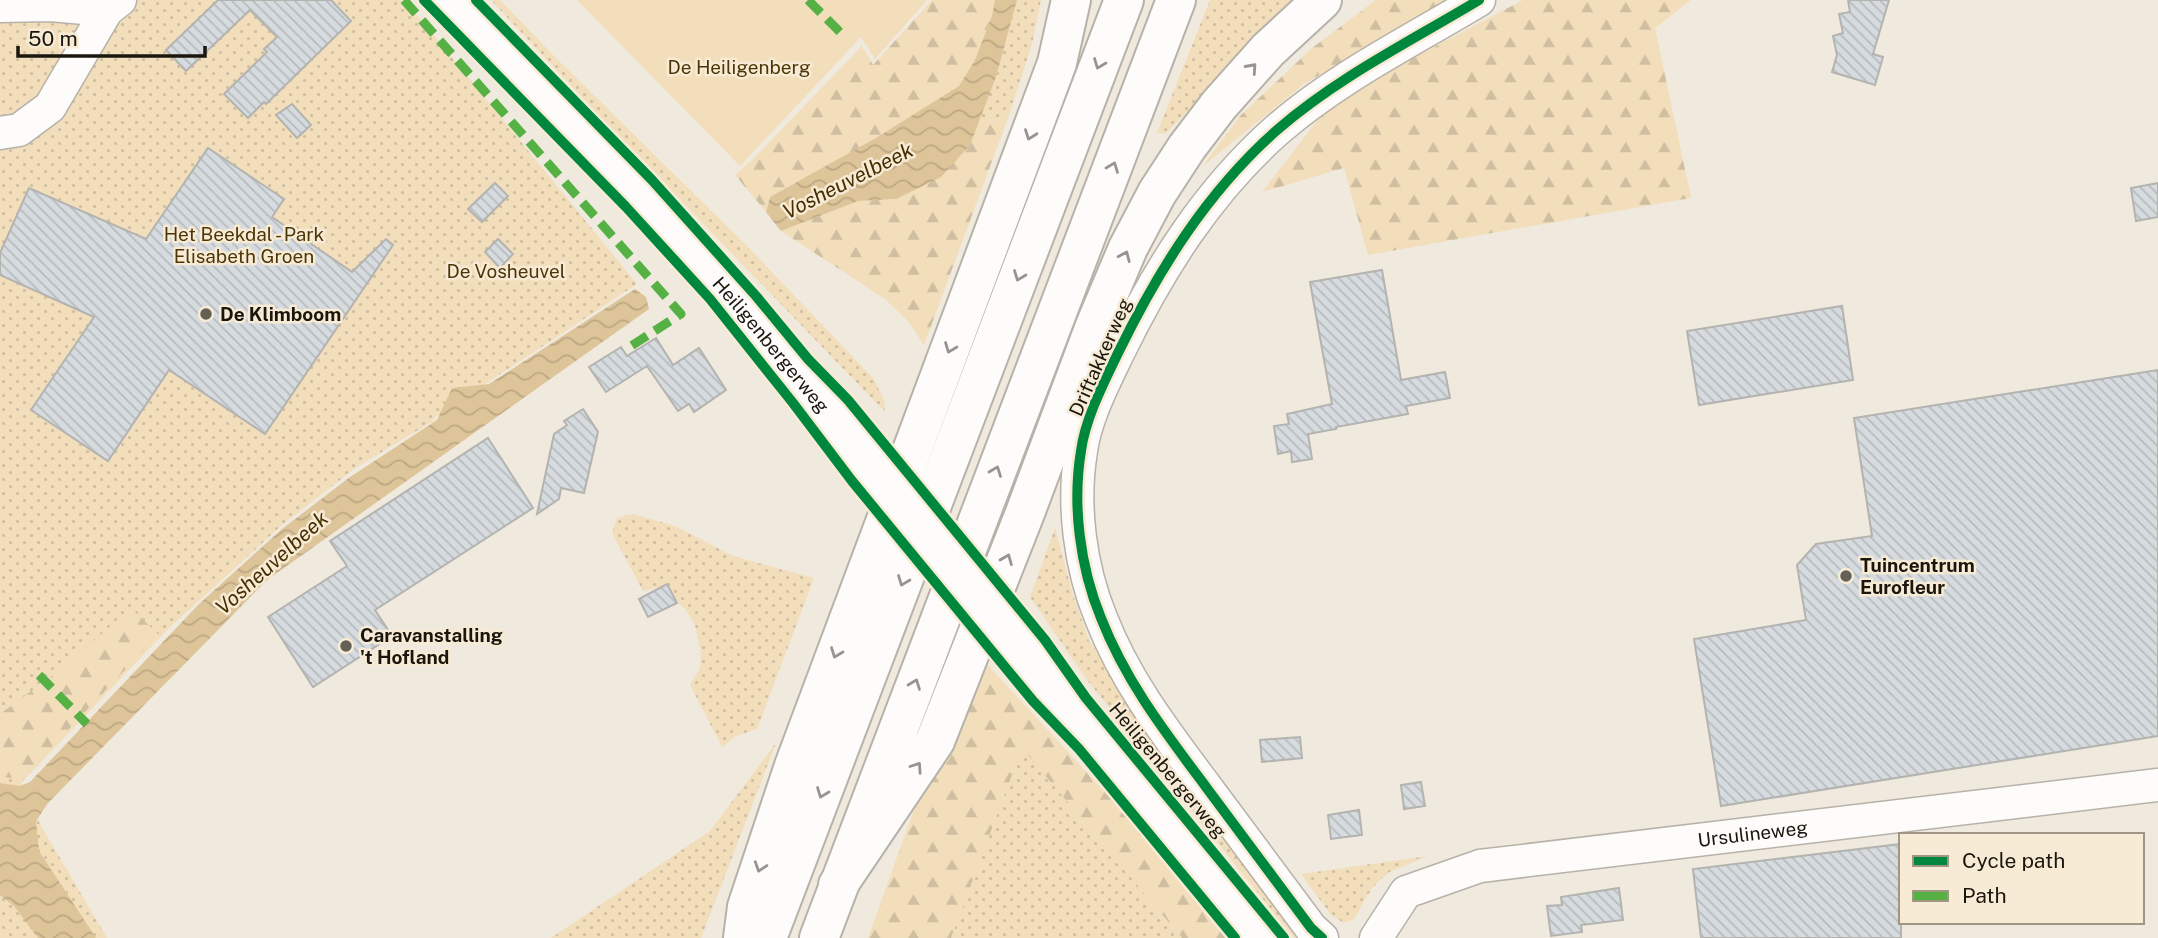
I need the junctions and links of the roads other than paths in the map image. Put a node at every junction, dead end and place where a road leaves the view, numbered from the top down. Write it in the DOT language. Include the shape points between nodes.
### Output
graph roads {
  1 [pos="449,0"];
  2 [pos="1072,0"];
  3 [pos="1124,0"];
  4 [pos="1176,0"];
  5 [pos="1321,0"];
  6 [pos="1479,0"];
  7 [pos="113,5"];
  8 [pos="0,6"];
  9 [pos="0,133"];
  10 [pos="2158,785"];
  11 [pos="838,885"];
  12 [pos="743,938"];
  13 [pos="767,938"];
  14 [pos="819,938"];
  15 [pos="1259,938"];
  16 [pos="1322,938"];
  17 [pos="1376,938"];
  1 -- 15 [label="main road, Heiligenbergerweg, bridge" via="654,209 745,313"];
  2 -- 12 [label="main road, one-way" via="1057,63 793,766 747,907"];
  3 -- 13 [label="main road, one-way"];
  11 -- 4 [label="main road, one-way"];
  11 -- 5 [label="main road, one-way" via="935,741 1095,326 1157,193 1219,105"];
  6 -- 16 [label="street, Driftakkerweg" via="1353,74 1278,129 1235,170 1157,276 1104,383 1081,450 1078,504 1088,576 1128,677"];
  7 -- 8 [label="street"];
  7 -- 9 [label="street" via="50,107 19,130"];
  10 -- 17 [label="street, Ursulineweg" via="1480,866 1406,892"];
  11 -- 14 [label="main road"];
}
